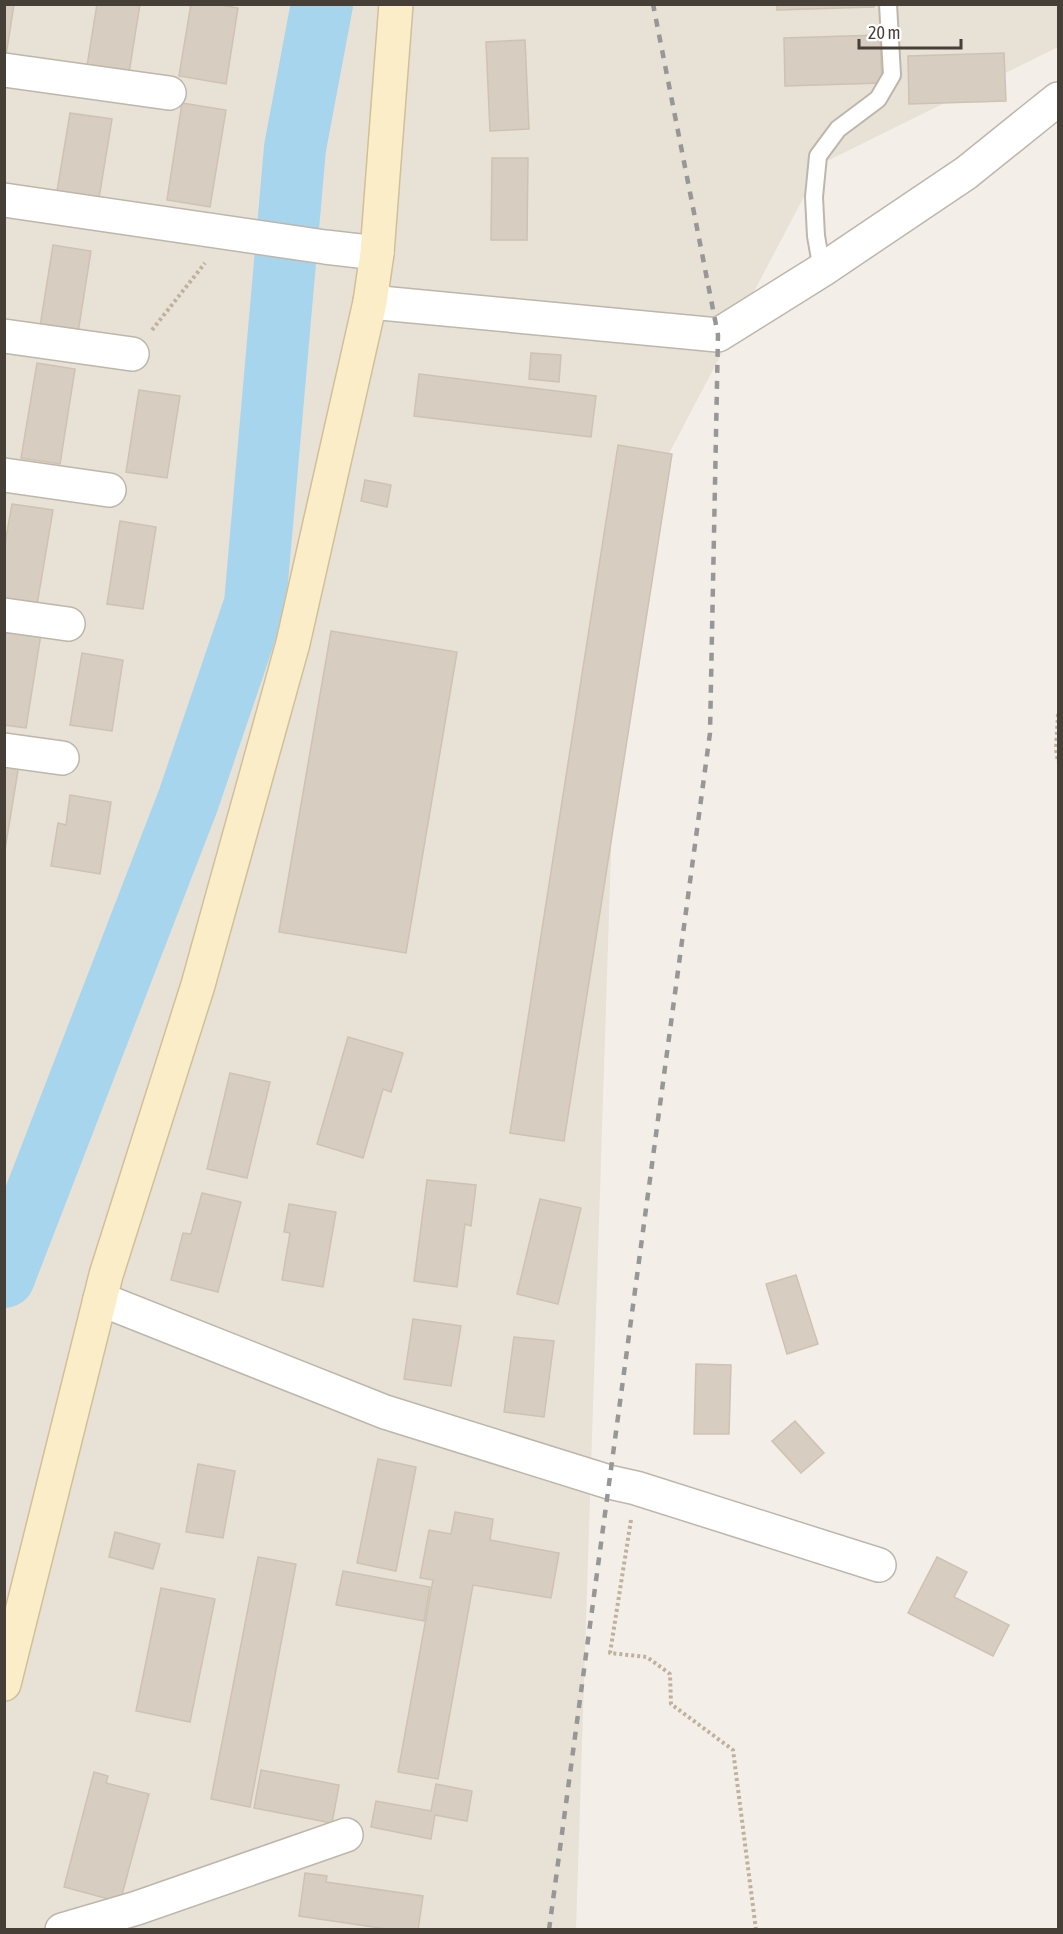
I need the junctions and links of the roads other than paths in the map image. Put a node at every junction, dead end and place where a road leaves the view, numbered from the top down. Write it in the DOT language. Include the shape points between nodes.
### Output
graph roads {
  1 [pos="396,4"];
  2 [pos="888,4"];
  3 [pos="4,70"];
  4 [pos="170,93"];
  5 [pos="1059,99"];
  6 [pos="4,200"];
  7 [pos="378,253"];
  8 [pos="822,270"];
  9 [pos="370,302"];
  10 [pos="4,336"];
  11 [pos="132,354"];
  12 [pos="4,476"];
  13 [pos="109,490"];
  14 [pos="4,615"];
  15 [pos="68,624"];
  16 [pos="4,750"];
  17 [pos="62,758"];
  18 [pos="100,1299"];
  19 [pos="879,1565"];
  20 [pos="4,1684"];
  21 [pos="346,1835"];
  22 [pos="62,1929"];
  1 -- 7 [label="street"];
  2 -- 8 [label="lane" via="892,75 878,99 838,129 818,156 816,236"];
  3 -- 4 [label="street"];
  5 -- 8 [label="street" via="966,173"];
  6 -- 7 [label="street"];
  7 -- 9 [label="street"];
  8 -- 9 [label="street" via="718,335"];
  9 -- 18 [label="street" via="293,643 198,985"];
  10 -- 11 [label="street"];
  12 -- 13 [label="street"];
  14 -- 15 [label="street"];
  16 -- 17 [label="street"];
  18 -- 19 [label="street" via="385,1412"];
  18 -- 20 [label="street"];
  21 -- 22 [label="street" via="137,1908"];
}
